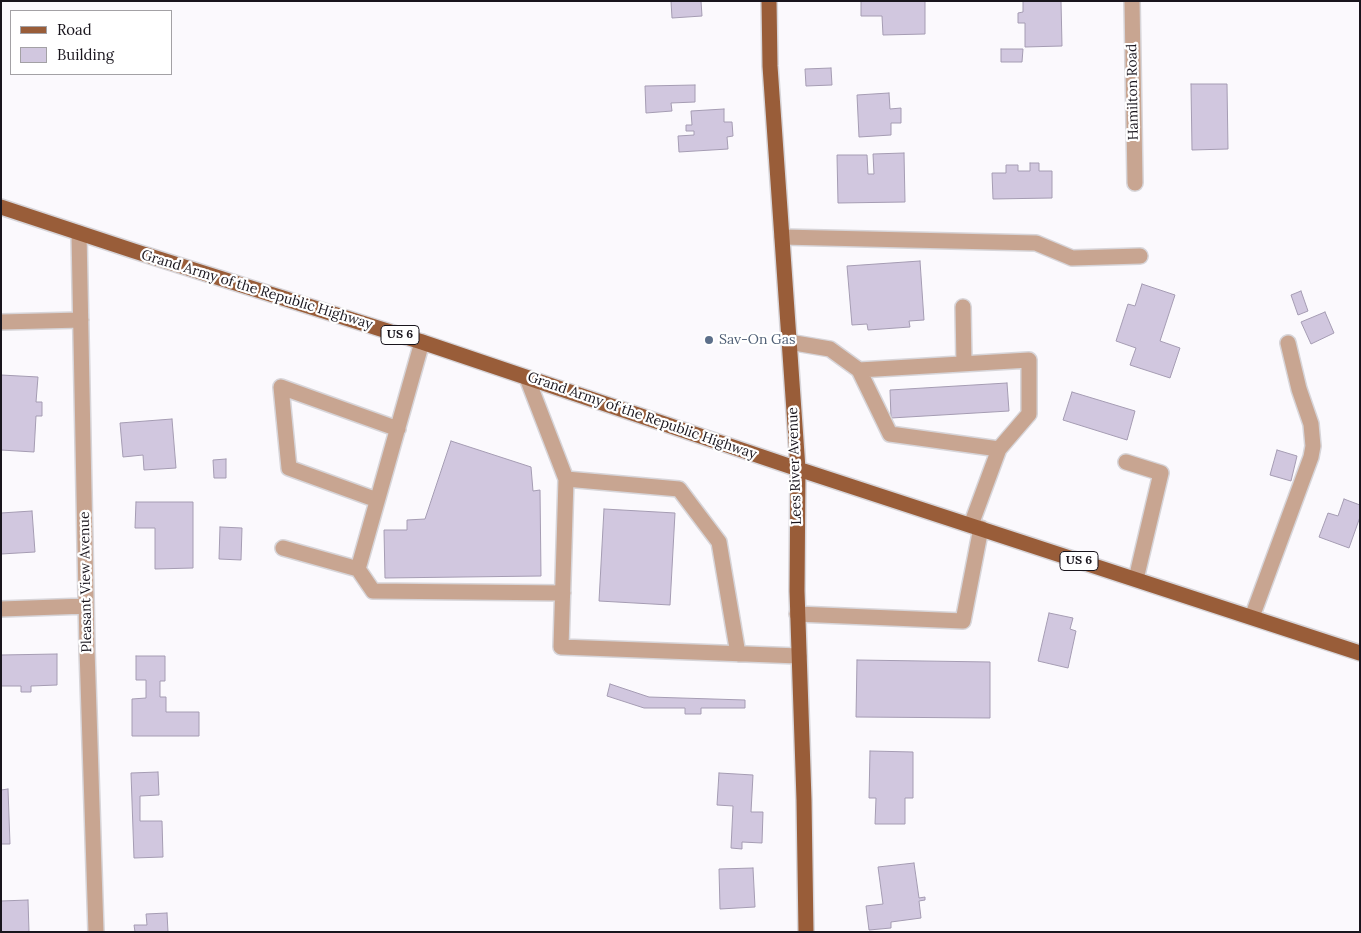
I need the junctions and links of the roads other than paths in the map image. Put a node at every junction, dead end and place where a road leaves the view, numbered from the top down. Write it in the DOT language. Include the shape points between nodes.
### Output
graph roads {
  1 [pos="769,1"];
  2 [pos="1132,1"];
  3 [pos="1135,183"];
  4 [pos="1,207"];
  5 [pos="79,233"];
  6 [pos="782,237"];
  7 [pos="1140,256"];
  8 [pos="963,308"];
  9 [pos="81,320"];
  10 [pos="1,322"];
  11 [pos="422,342"];
  12 [pos="789,342"];
  13 [pos="1288,342"];
  14 [pos="964,364"];
  15 [pos="859,370"];
  16 [pos="527,378"];
  17 [pos="398,429"];
  18 [pos="999,449"];
  19 [pos="1126,462"];
  20 [pos="798,469"];
  21 [pos="566,479"];
  22 [pos="378,500"];
  23 [pos="976,527"];
  24 [pos="284,548"];
  25 [pos="358,568"];
  26 [pos="1136,579"];
  27 [pos="563,593"];
  28 [pos="86,606"];
  29 [pos="1,609"];
  30 [pos="797,614"];
  31 [pos="1252,617"];
  32 [pos="1360,652"];
  33 [pos="738,654"];
  34 [pos="799,656"];
  35 [pos="96,932"];
  36 [pos="806,932"];
  1 -- 6 [label="main road, Lees River Avenue" via="770,66"];
  2 -- 3 [label="street, Hamilton Road"];
  4 -- 5 [label="main road, Grand Army of the Republic Highway / US 6"];
  5 -- 9 [label="street, Pleasant View Avenue"];
  5 -- 11 [label="main road, Grand Army of the Republic Highway / US 6"];
  6 -- 7 [label="street" via="1036,243 1072,258"];
  6 -- 12 [label="main road, Lees River Avenue"];
  8 -- 14 [label="street"];
  9 -- 10 [label="street"];
  9 -- 28 [label="street, Pleasant View Avenue"];
  11 -- 16 [label="main road, Grand Army of the Republic Highway / US 6"];
  11 -- 17 [label="street"];
  12 -- 15 [label="street" via="830,349"];
  12 -- 20 [label="main road, Lees River Avenue"];
  13 -- 31 [label="street" via="1313,446"];
  14 -- 15 [label="street"];
  14 -- 18 [label="street" via="1029,360 1029,414"];
  15 -- 18 [label="street" via="890,434"];
  16 -- 20 [label="main road, Grand Army of the Republic Highway / US 6"];
  16 -- 21 [label="street"];
  17 -- 22 [label="street"];
  17 -- 22 [label="street" via="281,387 289,468"];
  18 -- 23 [label="street"];
  19 -- 26 [label="street" via="1161,473"];
  20 -- 23 [label="main road, US 6"];
  20 -- 30 [label="main road, Lees River Avenue"];
  21 -- 27 [label="street"];
  21 -- 33 [label="street" via="679,489 719,542"];
  22 -- 25 [label="street"];
  23 -- 26 [label="main road, US 6"];
  23 -- 30 [label="street" via="963,621"];
  24 -- 25 [label="street"];
  25 -- 27 [label="street" via="373,591"];
  26 -- 31 [label="main road, US 6"];
  27 -- 33 [label="street" via="562,647"];
  28 -- 29 [label="street"];
  28 -- 35 [label="street, Pleasant View Avenue"];
  30 -- 34 [label="main road, Lees River Avenue"];
  31 -- 32 [label="main road, US 6"];
  33 -- 34 [label="street"];
  34 -- 36 [label="main road, Lees River Avenue"];
}
